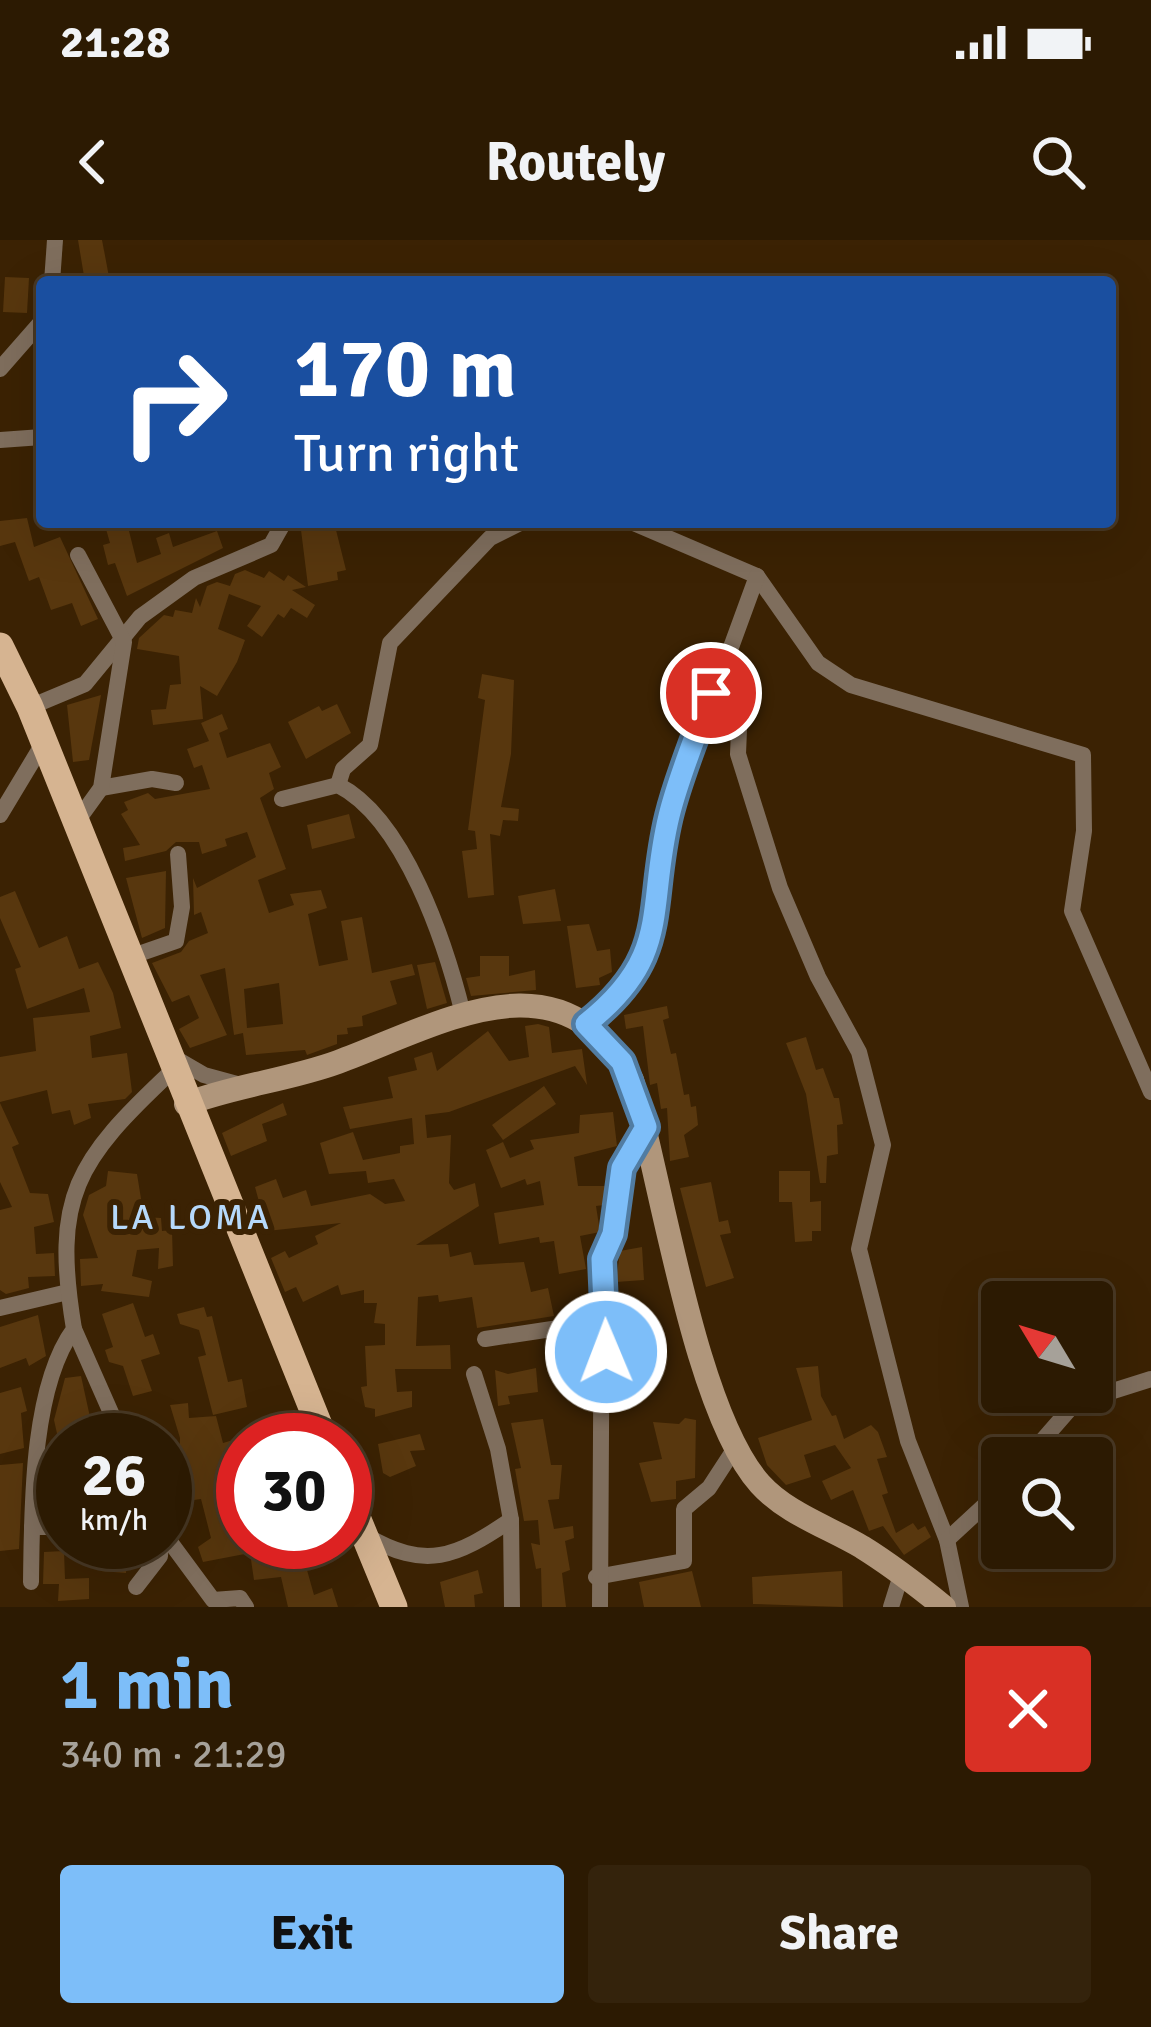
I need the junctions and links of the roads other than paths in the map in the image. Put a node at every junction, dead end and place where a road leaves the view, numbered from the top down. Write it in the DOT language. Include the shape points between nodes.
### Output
graph roads {
  1 [pos="55,240"];
  2 [pos="52,276"];
  3 [pos="36,328"];
  4 [pos="0,369"];
  5 [pos="36,437"];
  6 [pos="0,440"];
  7 [pos="281,528"];
  8 [pos="510,528"];
  9 [pos="645,528"];
  10 [pos="78,555"];
  11 [pos="757,575"];
  12 [pos="124,642"];
  13 [pos="0,646"];
  14 [pos="725,652"];
  15 [pos="30,706"];
  16 [pos="44,742"];
  17 [pos="176,783"];
  18 [pos="338,785"];
  19 [pos="101,788"];
  20 [pos="282,800"];
  21 [pos="0,814"];
  22 [pos="75,824"];
  23 [pos="178,854"];
  24 [pos="128,958"];
  25 [pos="463,1014"];
  26 [pos="586,1024"];
  27 [pos="168,1061"];
  28 [pos="238,1084"];
  29 [pos="1151,1092"];
  30 [pos="186,1104"];
  31 [pos="646,1127"];
  32 [pos="198,1132"];
  33 [pos="68,1292"];
  34 [pos="0,1308"];
  35 [pos="605,1321"];
  36 [pos="74,1329"];
  37 [pos="485,1339"];
  38 [pos="474,1374"];
  39 [pos="1151,1379"];
  40 [pos="111,1413"];
  41 [pos="314,1413"];
  42 [pos="1045,1437"];
  43 [pos="736,1445"];
  44 [pos="981,1508"];
  45 [pos="511,1520"];
  46 [pos="32,1527"];
  47 [pos="36,1527"];
  48 [pos="372,1539"];
  49 [pos="946,1540"];
  50 [pos="372,1554"];
  51 [pos="150,1569"];
  52 [pos="188,1569"];
  53 [pos="902,1572"];
  54 [pos="596,1577"];
  55 [pos="31,1582"];
  56 [pos="136,1587"];
  57 [pos="246,1607"];
  58 [pos="394,1607"];
  59 [pos="512,1607"];
  60 [pos="600,1607"];
  61 [pos="891,1607"];
  62 [pos="944,1607"];
  63 [pos="961,1607"];
  1 -- 2 [label="street"];
  3 -- 4 [label="street"];
  5 -- 6 [label="street"];
  7 -- 12 [label="street" via="271,545 194,578 140,617"];
  8 -- 18 [label="street" via="490,538 389,643 370,746 343,769"];
  9 -- 11 [label="street"];
  10 -- 12 [label="street"];
  11 -- 14 [label="street"];
  11 -- 29 [label="street" via="818,663 851,685 1083,755 1084,832 1072,910"];
  12 -- 15 [label="street" via="85,684"];
  12 -- 19 [label="street"];
  13 -- 15 [label="main road"];
  14 -- 26 [label="street" via="669,817 650,944 623,994"];
  14 -- 49 [label="street" via="742,680 738,754 780,888 860,1052 883,1144 859,1249 908,1441"];
  15 -- 16 [label="main road"];
  16 -- 21 [label="street"];
  16 -- 22 [label="main road"];
  17 -- 19 [label="street"];
  18 -- 20 [label="street"];
  18 -- 25 [label="street" via="387,829 446,944"];
  19 -- 22 [label="street"];
  22 -- 24 [label="main road"];
  23 -- 24 [label="street" via="176,941"];
  24 -- 27 [label="main road"];
  25 -- 26 [label="main road" via="532,1005"];
  25 -- 28 [label="main road" via="335,1064"];
  26 -- 31 [label="main road" via="622,1062"];
  27 -- 28 [label="street"];
  27 -- 30 [label="main road"];
  27 -- 33 [label="street" via="77,1184 68,1206"];
  28 -- 30 [label="main road"];
  28 -- 32 [label="street"];
  30 -- 32 [label="main road"];
  31 -- 35 [label="street" via="622,1168 602,1259"];
  31 -- 43 [label="main road" via="685,1294"];
  32 -- 41 [label="main road"];
  33 -- 34 [label="street"];
  33 -- 36 [label="street"];
  35 -- 37 [label="street"];
  35 -- 54 [label="street"];
  36 -- 40 [label="street"];
  36 -- 46 [label="street" via="54,1355 32,1474"];
  38 -- 45 [label="street"];
  39 -- 42 [label="street" via="1075,1403"];
  43 -- 53 [label="main road" via="759,1483 788,1507"];
  43 -- 54 [label="street" via="709,1488 684,1509 684,1561"];
  44 -- 49 [label="street"];
  45 -- 48 [label="street" via="464,1550 422,1558"];
  45 -- 59 [label="street"];
  46 -- 47 [label="street"];
  46 -- 55 [label="street"];
  49 -- 63 [label="street"];
  50 -- 58 [label="main road"];
  51 -- 56 [label="street"];
  52 -- 57 [label="street" via="213,1600 240,1598"];
  53 -- 61 [label="street"];
  53 -- 62 [label="main road"];
  54 -- 60 [label="street"];
}
